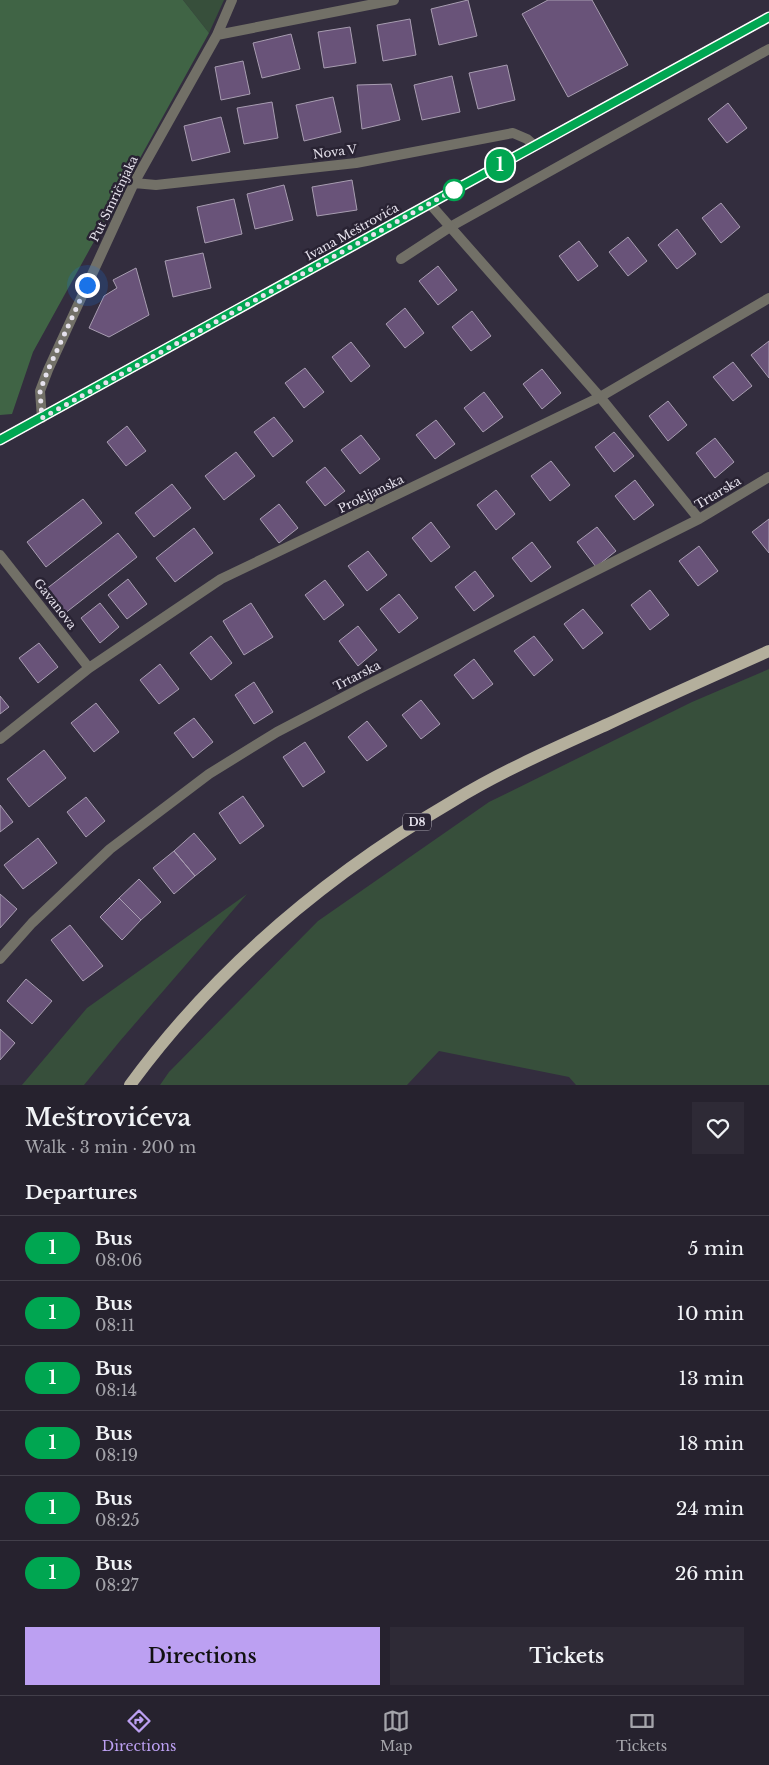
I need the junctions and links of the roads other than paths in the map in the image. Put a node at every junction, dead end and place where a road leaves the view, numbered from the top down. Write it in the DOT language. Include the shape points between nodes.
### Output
graph roads {
  1 [pos="232,0"];
  2 [pos="394,0"];
  3 [pos="769,17"];
  4 [pos="217,35"];
  5 [pos="769,49"];
  6 [pos="534,145"];
  7 [pos="134,183"];
  8 [pos="430,204"];
  9 [pos="450,227"];
  10 [pos="401,258"];
  11 [pos="769,298"];
  12 [pos="600,397"];
  13 [pos="42,418"];
  14 [pos="0,440"];
  15 [pos="769,477"];
  16 [pos="699,519"];
  17 [pos="0,555"];
  18 [pos="769,650"];
  19 [pos="90,668"];
  20 [pos="0,739"];
  21 [pos="0,960"];
  22 [pos="130,1085"];
  1 -- 4 [label="street, Put Smričnjaka"];
  2 -- 4 [label="street"];
  3 -- 6 [label="street, Ivana Meštrovića"];
  4 -- 7 [label="street, Put Smričnjaka"];
  5 -- 9 [label="street"];
  6 -- 7 [label="street, Nova V" via="527,138 513,133 356,163 156,185"];
  6 -- 8 [label="street, Ivana Meštrovića"];
  7 -- 13 [label="street, Put Smričnjaka" via="48,370 40,391"];
  8 -- 9 [label="street"];
  8 -- 13 [label="street, Ivana Meštrovića"];
  9 -- 10 [label="street"];
  9 -- 12 [label="street"];
  11 -- 12 [label="street, Prokljanska"];
  12 -- 16 [label="street"];
  12 -- 19 [label="street, Prokljanska" via="221,580"];
  13 -- 14 [label="street, Ivana Meštrovića"];
  15 -- 16 [label="street, Trtarska"];
  16 -- 21 [label="street, Trtarska" via="363,687 277,732 209,774 110,849 32,923"];
  17 -- 19 [label="street, Gavanova"];
  18 -- 22 [label="main road, D8" via="534,757 454,800 381,845 273,928 157,1048"];
  19 -- 20 [label="street, Prokljanska"];
}
